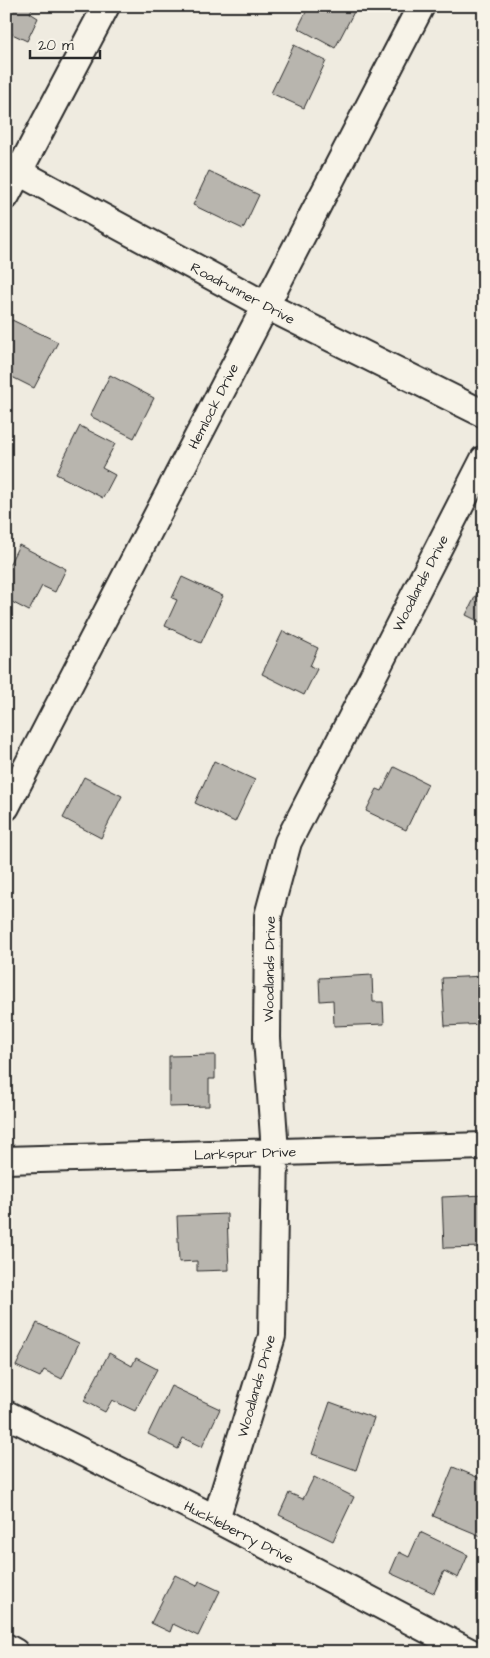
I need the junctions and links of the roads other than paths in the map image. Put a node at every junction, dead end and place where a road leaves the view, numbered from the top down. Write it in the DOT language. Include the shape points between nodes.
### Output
graph roads {
  1 [pos="106,6"];
  2 [pos="421,6"];
  3 [pos="13,168"];
  4 [pos="6,196"];
  5 [pos="265,305"];
  6 [pos="484,414"];
  7 [pos="484,459"];
  8 [pos="6,807"];
  9 [pos="484,1146"];
  10 [pos="275,1152"];
  11 [pos="6,1160"];
  12 [pos="6,1414"];
  13 [pos="216,1519"];
  14 [pos="6,1647"];
  15 [pos="15,1652"];
  16 [pos="470,1652"];
  1 -- 3 [label="street"];
  2 -- 5 [label="street, Hemlock Drive"];
  3 -- 4 [label="street"];
  3 -- 5 [label="street, Roadrunner Drive"];
  5 -- 6 [label="street, Roadrunner Drive"];
  5 -- 8 [label="street, Hemlock Drive"];
  7 -- 10 [label="street, Woodlands Drive" via="288,842 268,916 268,1038"];
  9 -- 10 [label="street, Larkspur Drive"];
  10 -- 11 [label="street, Larkspur Drive"];
  10 -- 13 [label="street, Woodlands Drive" via="272,1336"];
  12 -- 13 [label="street, Huckleberry Drive"];
  13 -- 16 [label="street, Huckleberry Drive"];
  14 -- 15 [label="street"];
}
